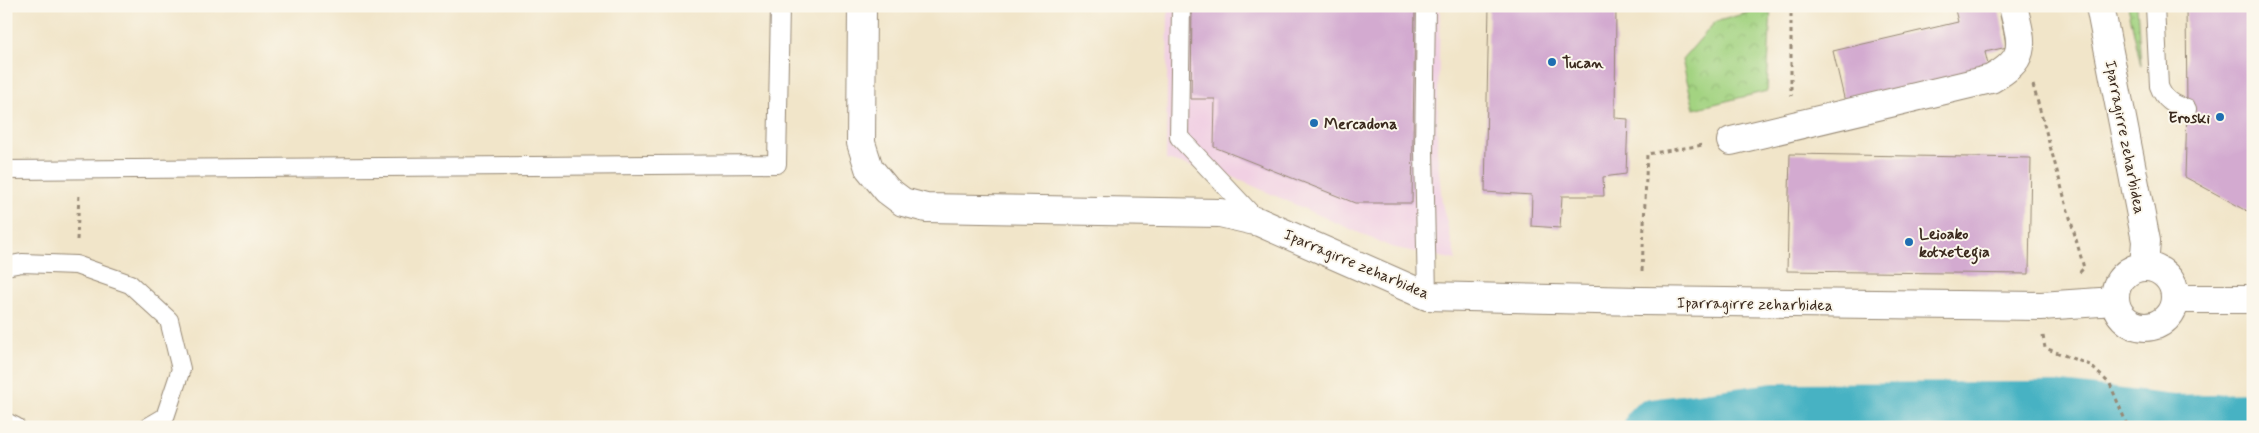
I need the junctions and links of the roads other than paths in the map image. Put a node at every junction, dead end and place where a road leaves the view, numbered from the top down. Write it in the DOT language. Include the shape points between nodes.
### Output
graph roads {
  1 [pos="780,6"];
  2 [pos="862,6"];
  3 [pos="2014,6"];
  4 [pos="2100,6"];
  5 [pos="2155,6"];
  6 [pos="1182,7"];
  7 [pos="1422,17"];
  8 [pos="2187,109"];
  9 [pos="1731,141"];
  10 [pos="6,170"];
  11 [pos="1259,222"];
  12 [pos="6,266"];
  13 [pos="2144,268"];
  14 [pos="1427,296"];
  15 [pos="2253,298"];
  16 [pos="2175,299"];
  17 [pos="2115,301"];
  18 [pos="6,422"];
  19 [pos="16,427"];
  20 [pos="148,427"];
  1 -- 10 [label="lane" via="777,164"];
  2 -- 11 [label="street, Iparragirre zeharbidea" via="861,143 868,168 887,190 903,202 926,208 1220,213"];
  3 -- 9 [label="street" via="2022,43 2017,58 2006,71 1991,79"];
  4 -- 13 [label="street, Iparragirre zeharbidea" via="2146,241"];
  5 -- 8 [label="lane" via="2159,86 2163,97"];
  6 -- 11 [label="lane" via="1179,137"];
  7 -- 14 [label="lane"];
  11 -- 14 [label="street, Iparragirre zeharbidea"];
  12 -- 20 [label="lane" via="22,263 76,265 130,284 169,320 181,369 165,417"];
  13 -- 16 [label="street" via="2152,268 2166,276"];
  13 -- 17 [label="street" via="2126,275 2116,291"];
  14 -- 17 [label="street, Iparragirre zeharbidea" via="2040,306"];
  15 -- 16 [label="street"];
  16 -- 17 [label="street" via="2168,317 2151,327 2132,324 2118,310"];
  18 -- 19 [label="lane"];
}
